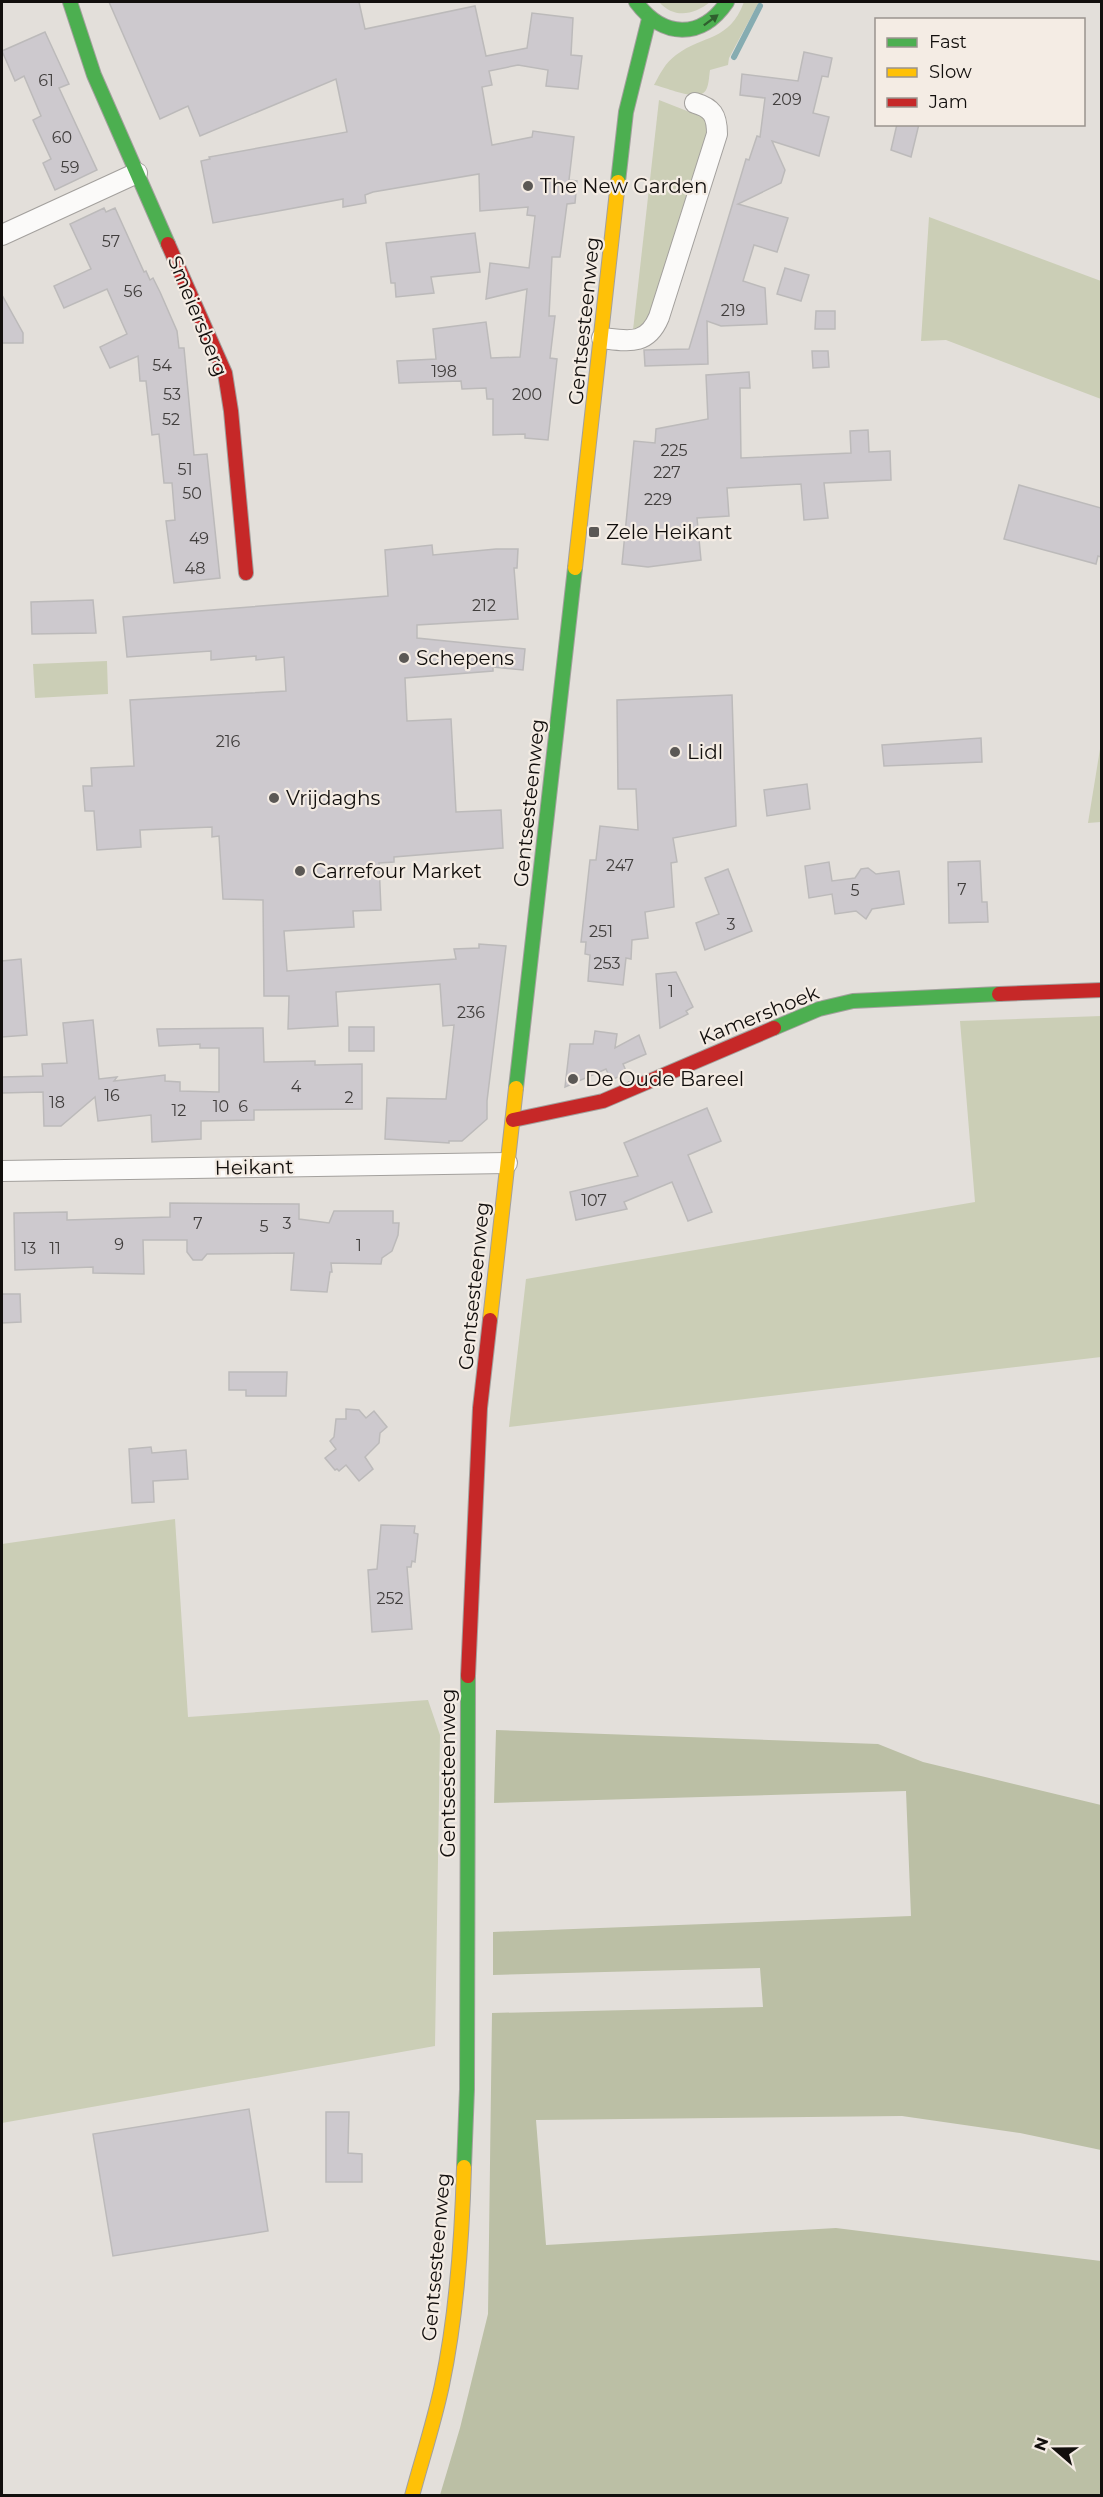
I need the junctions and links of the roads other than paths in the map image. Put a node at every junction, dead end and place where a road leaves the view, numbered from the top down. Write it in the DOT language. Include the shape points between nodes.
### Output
graph roads {
  1 [pos="70,2"];
  2 [pos="636,2"];
  3 [pos="727,2"];
  4 [pos="649,19"];
  5 [pos="689,31"];
  6 [pos="672,41"];
  7 [pos="650,65"];
  8 [pos="634,84"];
  9 [pos="694,103"];
  10 [pos="137,173"];
  11 [pos="2,236"];
  12 [pos="602,338"];
  13 [pos="246,573"];
  14 [pos="1101,990"];
  15 [pos="513,1120"];
  16 [pos="507,1163"];
  17 [pos="2,1171"];
  18 [pos="412,2496"];
  1 -- 10 [label="main road, Smeiersberg" via="94,75"];
  2 -- 4 [label="main road"];
  5 -- 3 [label="main road, one-way" via="716,18"];
  4 -- 5 [label="main road" via="672,30"];
  4 -- 8 [label="main road, Gentsesteenweg"];
  5 -- 6 [label="main road"];
  7 -- 8 [label="main road, Gentsesteenweg"];
  8 -- 12 [label="main road, Gentsesteenweg" via="626,112"];
  9 -- 12 [label="street" via="716,116 717,134 654,330 637,339"];
  10 -- 11 [label="street"];
  10 -- 13 [label="main road, Smeiersberg" via="225,373"];
  12 -- 15 [label="main road, Gentsesteenweg"];
  14 -- 15 [label="main road, Kamershoek" via="854,1001 819,1009 603,1101"];
  15 -- 16 [label="main road, Gentsesteenweg"];
  16 -- 17 [label="street, Heikant"];
  16 -- 18 [label="main road, Gentsesteenweg" via="480,1408 468,1640 462,2229 455,2309 442,2386"];
}
